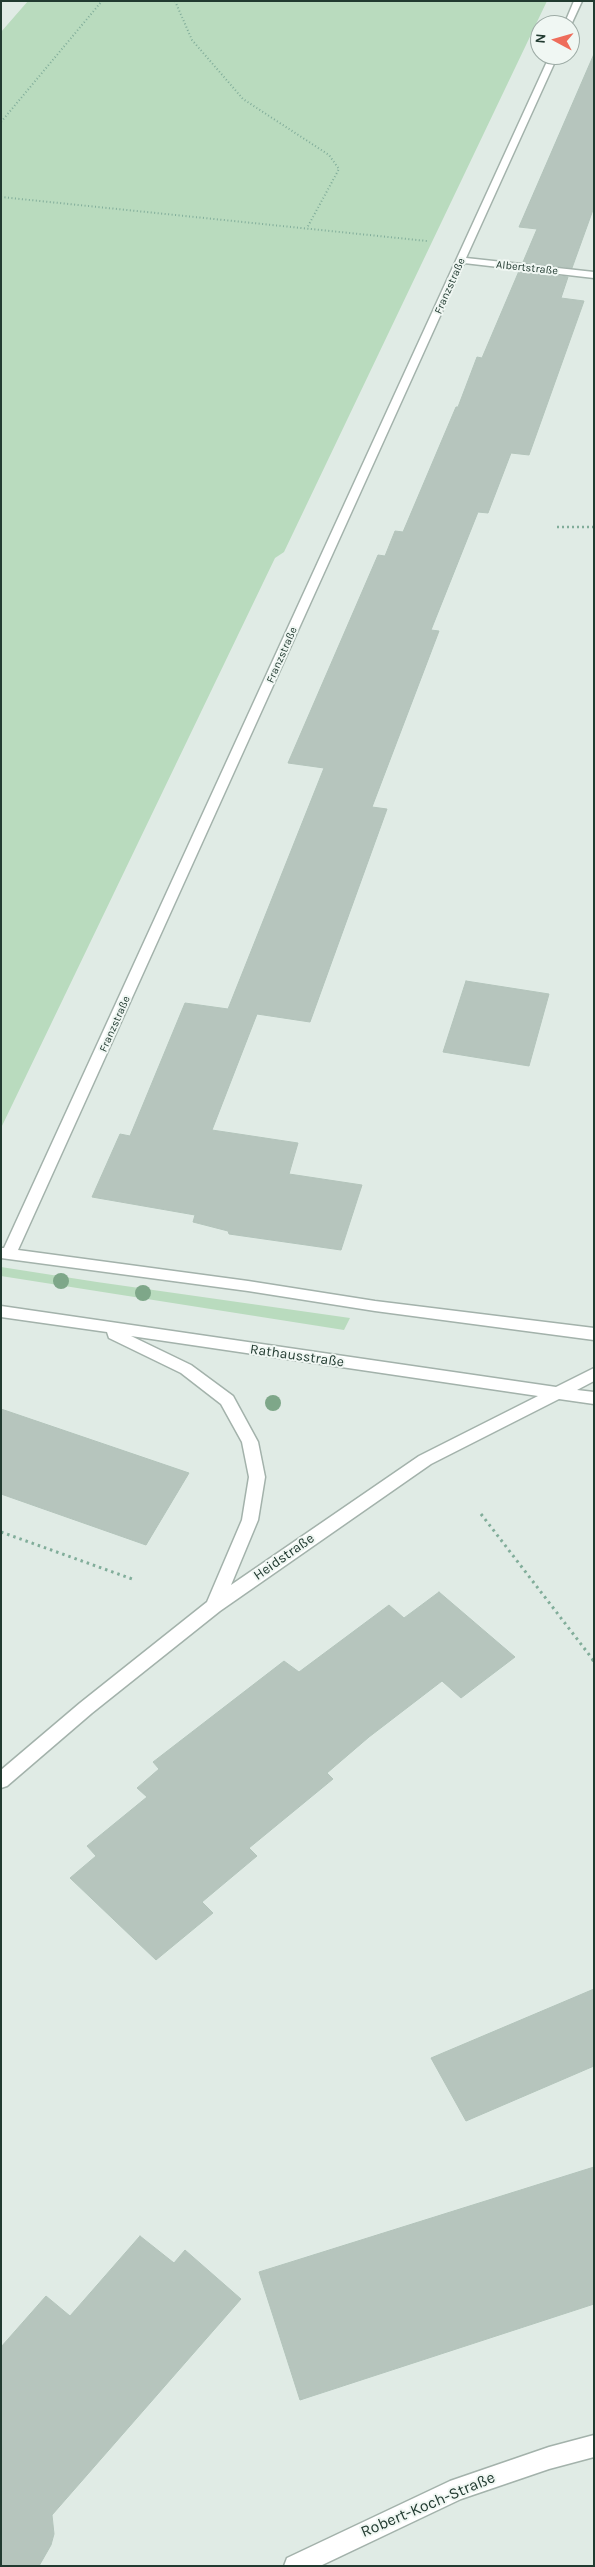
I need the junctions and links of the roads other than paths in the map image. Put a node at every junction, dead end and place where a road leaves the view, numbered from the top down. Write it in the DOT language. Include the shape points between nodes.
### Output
graph roads {
  1 [pos="578,1"];
  2 [pos="572,15"];
  3 [pos="549,65"];
  4 [pos="461,260"];
  5 [pos="594,275"];
  6 [pos="5,1253"];
  7 [pos="1,1311"];
  8 [pos="101,1328"];
  9 [pos="594,1334"];
  10 [pos="594,1374"];
  11 [pos="552,1393"];
  12 [pos="594,1398"];
  13 [pos="214,1606"];
  14 [pos="1,1781"];
  15 [pos="594,2446"];
  16 [pos="294,2566"];
  1 -- 2 [label="street"];
  3 -- 4 [label="street, Franzstraße"];
  4 -- 5 [label="street, Albertstraße"];
  4 -- 6 [label="street, Franzstraße"];
  6 -- 9 [label="street"];
  7 -- 8 [label="street, Rathausstraße"];
  8 -- 11 [label="street, Rathausstraße"];
  8 -- 13 [label="street" via="186,1369 227,1400 250,1442 257,1477 250,1520"];
  10 -- 11 [label="street, Heidstraße"];
  11 -- 12 [label="street, Rathausstraße"];
  11 -- 13 [label="street, Heidstraße" via="425,1460"];
  13 -- 14 [label="street, Heidstraße"];
  15 -- 16 [label="street, Robert-Koch-Straße" via="458,2489"];
}
